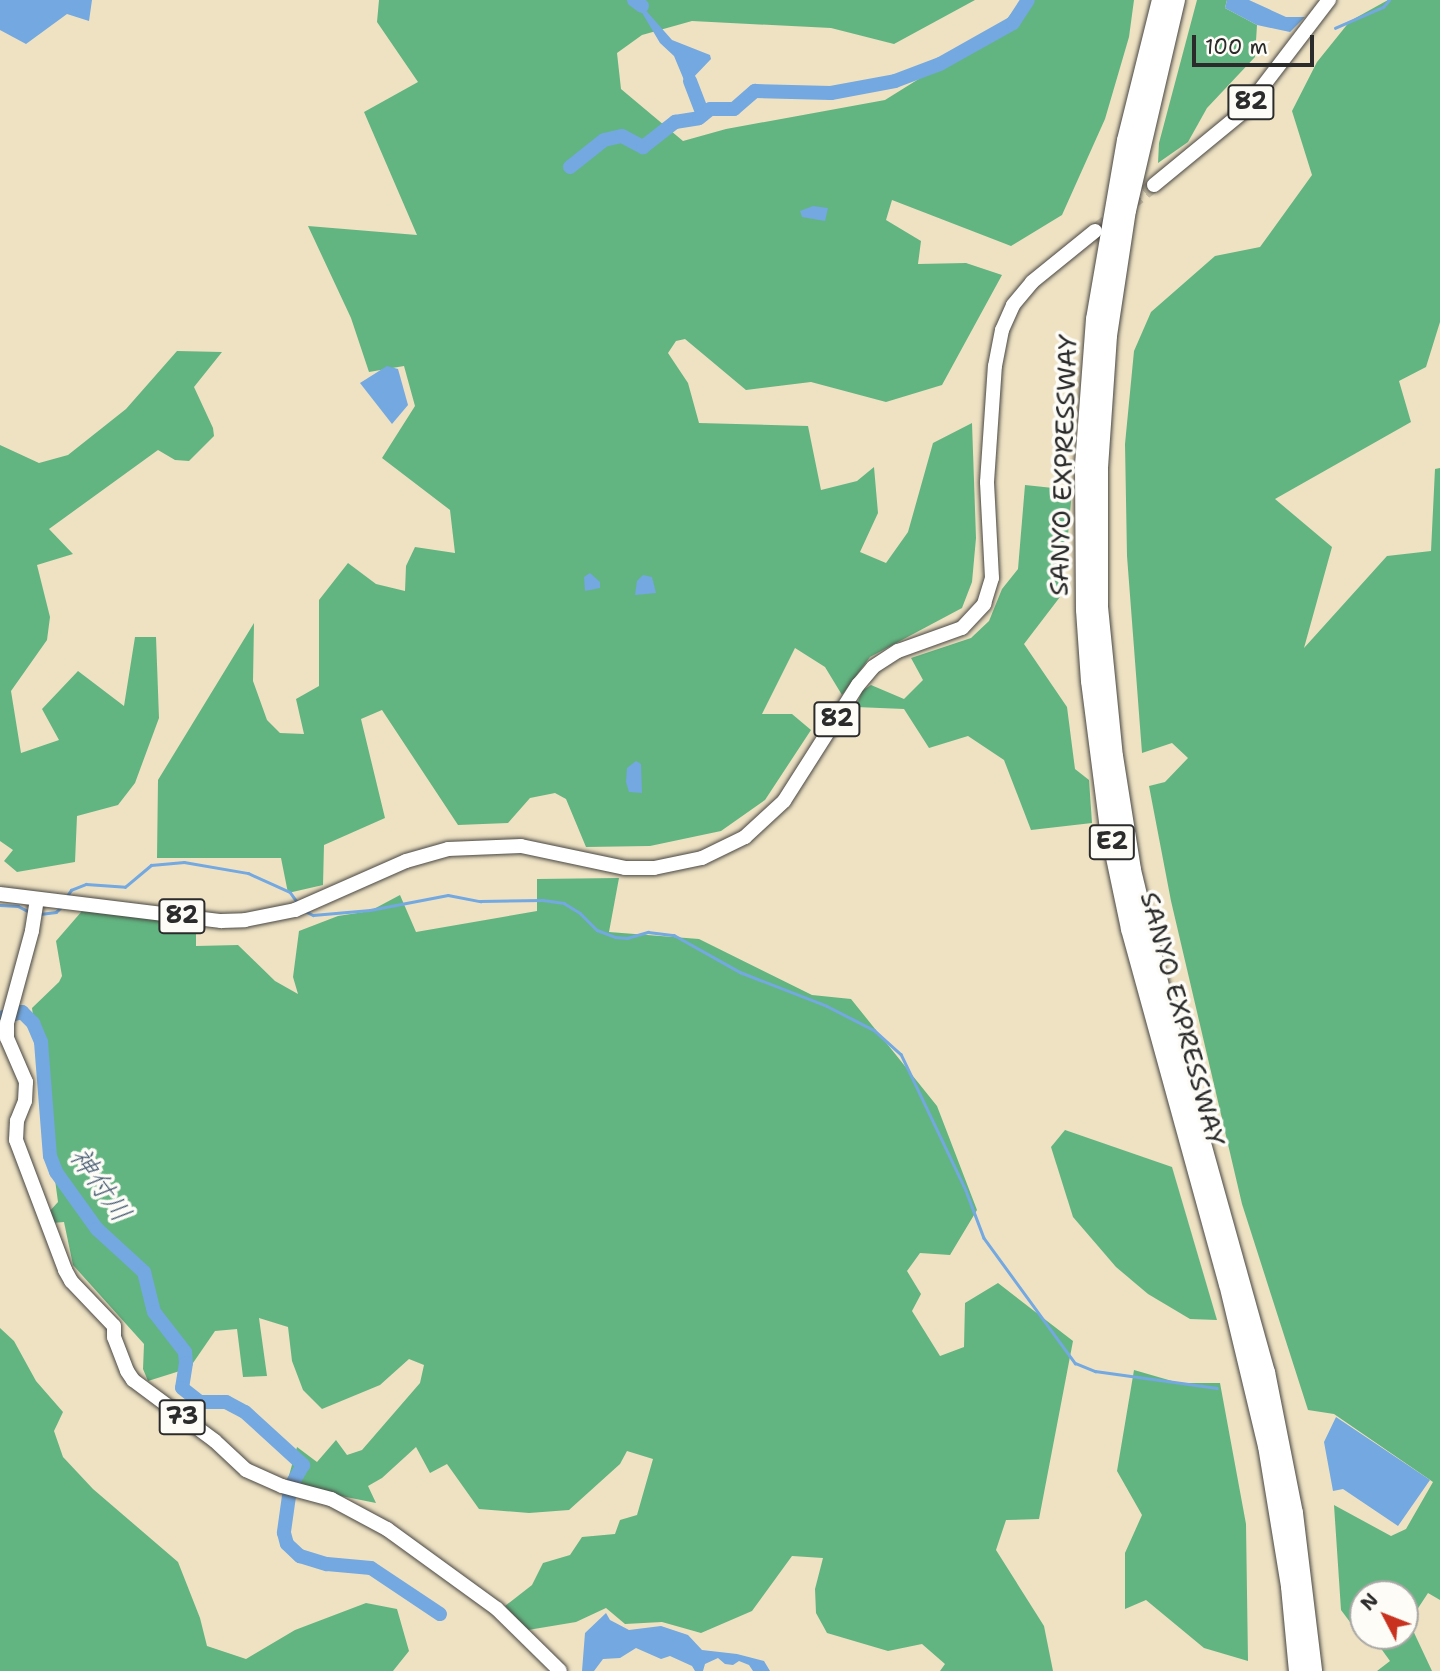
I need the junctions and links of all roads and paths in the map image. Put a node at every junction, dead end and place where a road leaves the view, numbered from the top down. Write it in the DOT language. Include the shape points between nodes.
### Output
graph roads {
  1 [pos="1161,0"];
  2 [pos="1176,0"];
  3 [pos="1329,0"];
  4 [pos="1154,185"];
  5 [pos="1095,231"];
  6 [pos="0,894"];
  7 [pos="35,908"];
  8 [pos="560,1671"];
  9 [pos="1298,1671"];
  10 [pos="1313,1671"];
  1 -- 9 [label="highway, SANYO EXPRESSWAY / E2" via="1126,140 1094,319 1084,467 1090,681 1109,829 1130,929 1228,1284 1267,1446 1290,1587"];
  2 -- 10 [label="highway, SANYO EXPRESSWAY / E2" via="1126,210 1108,336 1099,467 1099,607 1114,756 1132,870 1174,1043 1266,1372 1294,1513"];
  3 -- 4 [label="main road, 82" via="1244,111"];
  5 -- 7 [label="main road, 82" via="1032,282 1013,305 1002,330 987,482 992,578 984,604 962,628 898,651 873,667 784,802 765,821 719,851 654,868 625,867 521,846 440,851 406,861 300,908 261,918 222,921 63,903"];
  6 -- 7 [label="main road"];
  7 -- 8 [label="main road, 73" via="8,1015 7,1038 26,1082 15,1133 65,1270 114,1326 133,1380 246,1469 282,1486 331,1499 387,1529 497,1609"];
}
